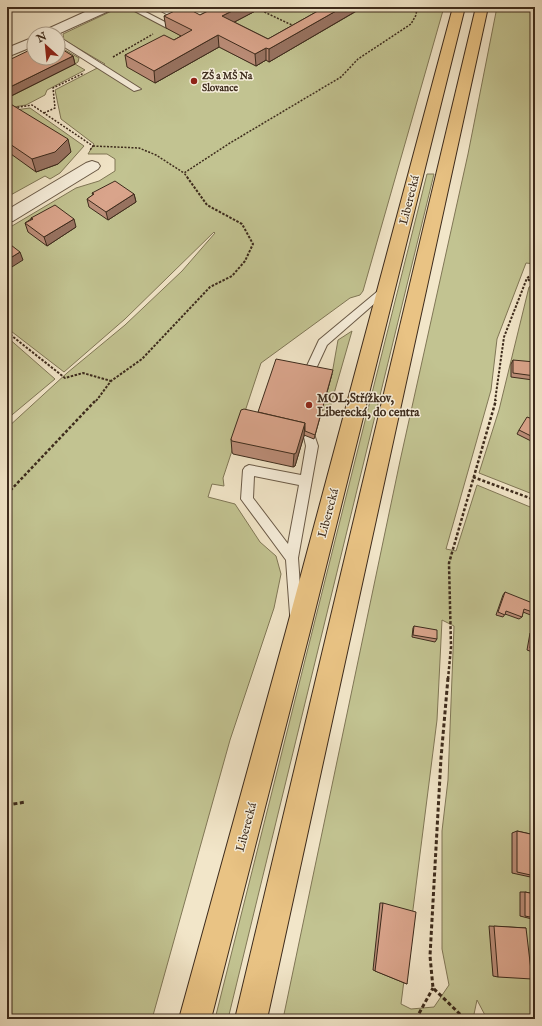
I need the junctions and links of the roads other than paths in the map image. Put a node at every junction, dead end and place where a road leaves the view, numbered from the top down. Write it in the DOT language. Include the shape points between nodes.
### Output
graph roads {
  1 [pos="106,7"];
  2 [pos="132,7"];
  3 [pos="158,7"];
  4 [pos="459,7"];
  5 [pos="482,7"];
  6 [pos="65,26"];
  7 [pos="26,45"];
  8 [pos="66,45"];
  9 [pos="7,54"];
  10 [pos="137,89"];
  11 [pos="92,166"];
  12 [pos="7,217"];
  13 [pos="387,288"];
  14 [pos="310,370"];
  15 [pos="310,438"];
  16 [pos="306,481"];
  17 [pos="292,558"];
  18 [pos="298,631"];
  19 [pos="195,1019"];
  20 [pos="251,1019"];
  1 -- 6 [label="street"];
  2 -- 3 [label="lane" via="167,26 181,18"];
  4 -- 13 [label="highway, Liberecká"];
  5 -- 20 [label="highway"];
  7 -- 9 [label="street"];
  8 -- 10 [label="lane"];
  11 -- 12 [label="street"];
  13 -- 14 [label="lane" via="323,343"];
  13 -- 18 [label="highway, Liberecká"];
  15 -- 16 [label="lane" via="312,446"];
  16 -- 17 [label="lane"];
  16 -- 17 [label="lane" via="249,470 247,499"];
  17 -- 18 [label="lane"];
  18 -- 19 [label="highway, Liberecká"];
}
